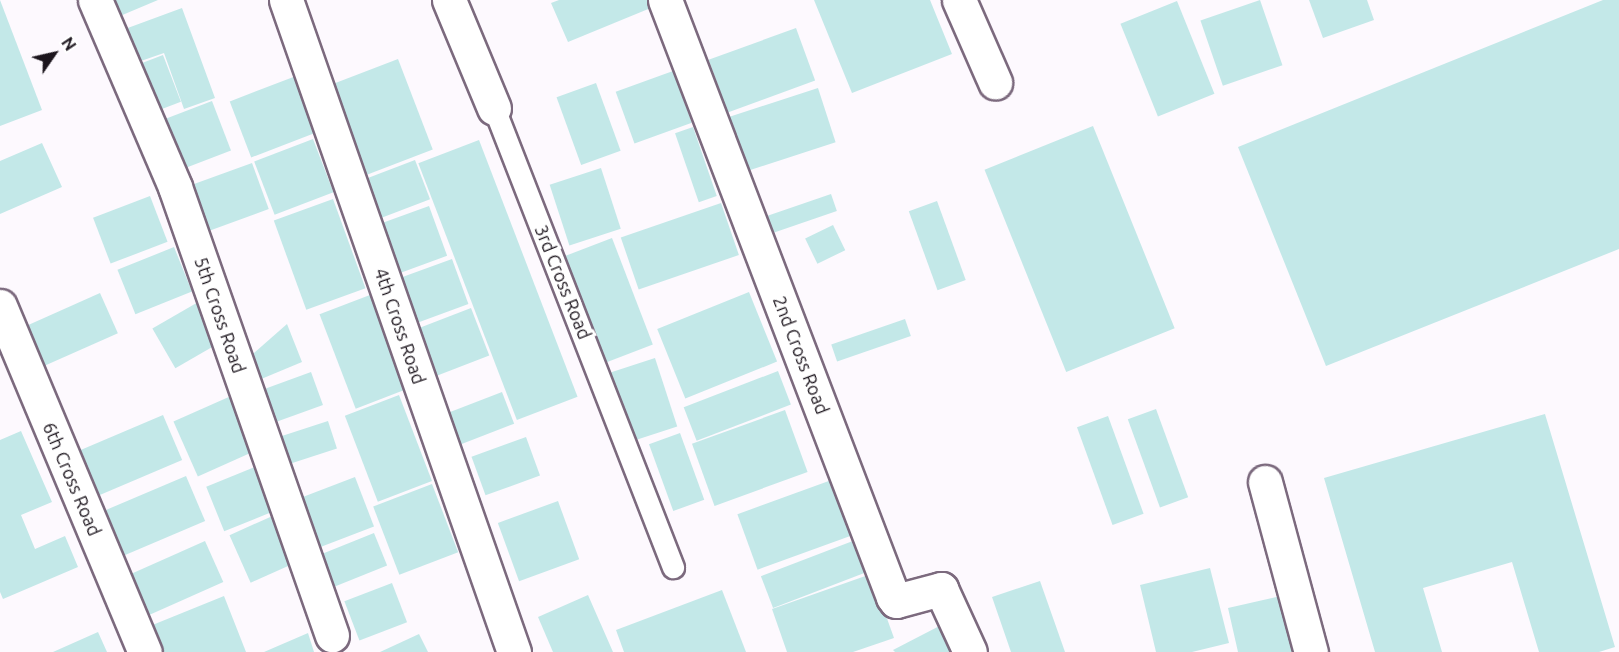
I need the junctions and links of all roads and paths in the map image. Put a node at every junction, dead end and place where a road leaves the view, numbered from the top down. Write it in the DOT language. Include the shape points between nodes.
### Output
graph roads {
  1 [pos="95,0"];
  2 [pos="286,0"];
  3 [pos="449,0"];
  4 [pos="665,0"];
  5 [pos="959,0"];
  6 [pos="995,82"];
  7 [pos="494,108"];
  8 [pos="0,306"];
  9 [pos="1265,482"];
  10 [pos="673,567"];
  11 [pos="332,635"];
  12 [pos="145,652"];
  13 [pos="514,652"];
  14 [pos="969,652"];
  15 [pos="1311,652"];
  1 -- 11 [label="street, 5th Cross Road" via="175,187"];
  2 -- 13 [label="street, 4th Cross Road"];
  3 -- 7 [label="street, 3rd Cross Road"];
  4 -- 14 [label="street, 2nd Cross Road" via="893,597 896,601 941,589"];
  5 -- 6 [label="street"];
  7 -- 10 [label="lane, 3rd Cross Road"];
  8 -- 12 [label="street, 6th Cross Road"];
  9 -- 15 [label="street"];
}
